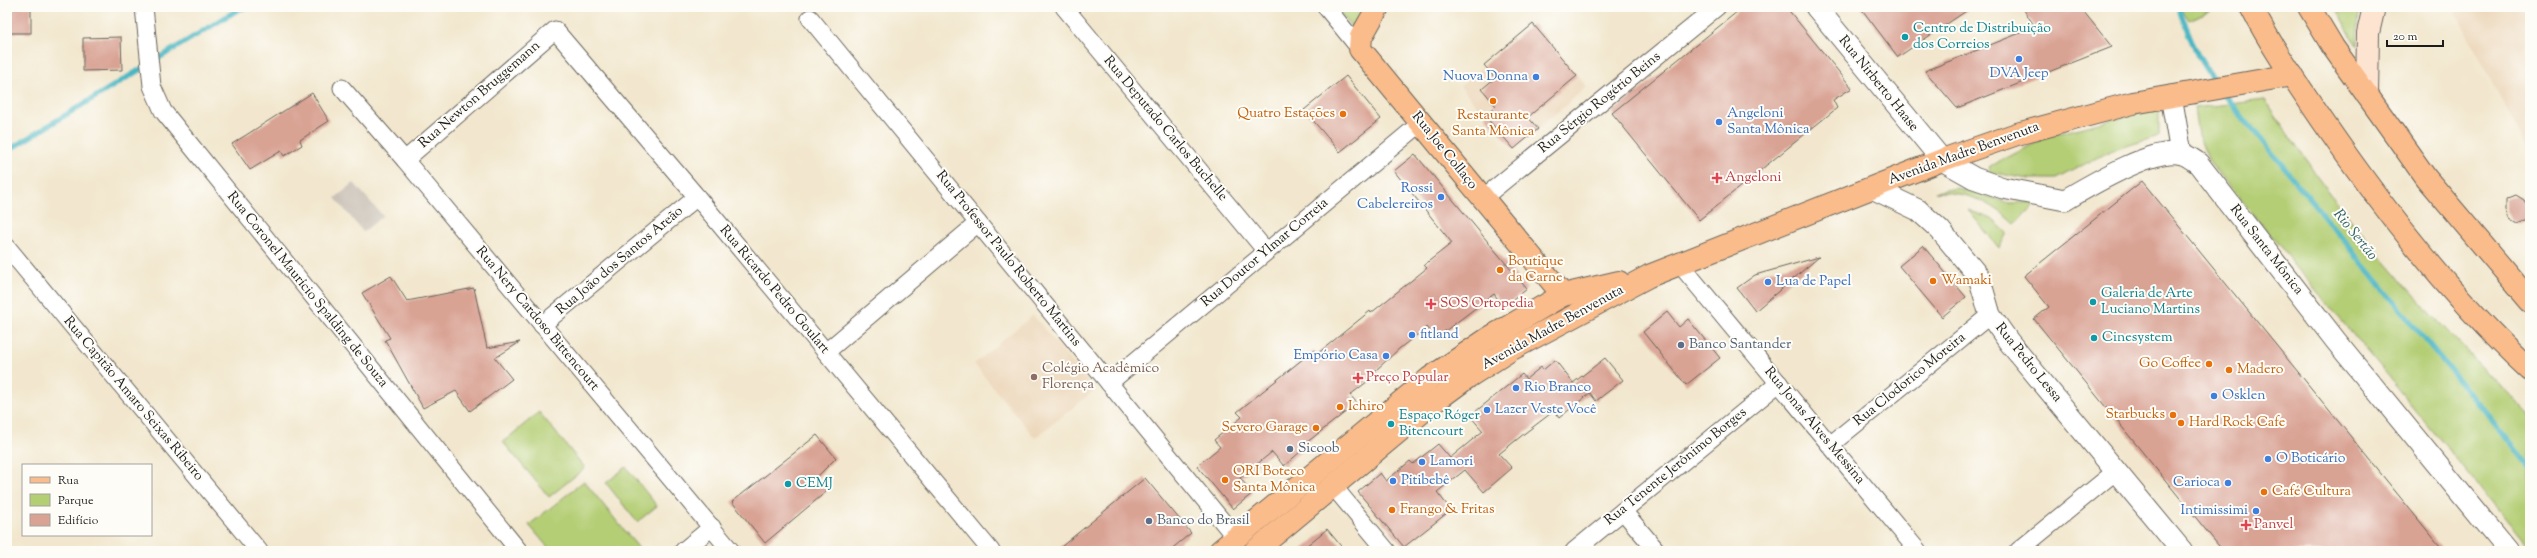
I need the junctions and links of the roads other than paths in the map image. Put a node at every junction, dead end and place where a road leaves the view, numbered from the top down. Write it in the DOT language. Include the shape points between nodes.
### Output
graph roads {
  1 [pos="1064,7"];
  2 [pos="1326,7"];
  3 [pos="1378,7"];
  4 [pos="1718,7"];
  5 [pos="1816,7"];
  6 [pos="2251,7"];
  7 [pos="2309,7"];
  8 [pos="2374,7"];
  9 [pos="144,15"];
  10 [pos="810,18"];
  11 [pos="555,30"];
  12 [pos="1360,49"];
  13 [pos="2292,75"];
  14 [pos="342,88"];
  15 [pos="2180,94"];
  16 [pos="2367,95"];
  17 [pos="1421,123"];
  18 [pos="2181,153"];
  19 [pos="405,160"];
  20 [pos="1942,160"];
  21 [pos="1872,188"];
  22 [pos="697,197"];
  23 [pos="1483,198"];
  24 [pos="978,223"];
  25 [pos="7,247"];
  26 [pos="1266,251"];
  27 [pos="1679,263"];
  28 [pos="1649,276"];
  29 [pos="1563,295"];
  30 [pos="2530,301"];
  31 [pos="1990,314"];
  32 [pos="542,325"];
  33 [pos="826,352"];
  34 [pos="2530,370"];
  35 [pos="1109,383"];
  36 [pos="1779,383"];
  37 [pos="1830,445"];
  38 [pos="2116,471"];
  39 [pos="1334,486"];
  40 [pos="1623,510"];
  41 [pos="712,527"];
  42 [pos="1228,544"];
  43 [pos="259,551"];
  44 [pos="519,551"];
  45 [pos="683,551"];
  46 [pos="731,551"];
  47 [pos="991,551"];
  48 [pos="1255,551"];
  49 [pos="1387,551"];
  50 [pos="1574,551"];
  51 [pos="1657,551"];
  52 [pos="1918,551"];
  53 [pos="2018,551"];
  54 [pos="2182,551"];
  55 [pos="2508,551"];
  1 -- 26 [label="street, Rua Deputado Carlos Buchelle"];
  2 -- 12 [label="street, Rua Joe Collaço"];
  3 -- 12 [label="main road" via="1364,30"];
  4 -- 23 [label="street, Rua Sérgio Rogério Beins"];
  5 -- 20 [label="street, Rua Nirberto Haase"];
  6 -- 13 [label="main road"];
  7 -- 16 [label="main road"];
  8 -- 16 [label="main road" via="2368,33"];
  9 -- 44 [label="street, Rua Coronel Maurício Spalding de Souza" via="152,86 163,111"];
  10 -- 24 [label="street, Rua Professor Paulo Roberto Martins"];
  11 -- 19 [label="street, Rua Newton Bruggemann"];
  11 -- 22 [label="street, Rua Ricardo Pedro Goulart"];
  12 -- 17 [label="main road, Rua Joe Collaço"];
  13 -- 15 [label="main road, Avenida Madre Benvenuta"];
  13 -- 34 [label="main road" via="2388,212 2462,300"];
  14 -- 19 [label="street, Rua Nery Cardoso Bittencourt"];
  15 -- 18 [label="street"];
  15 -- 20 [label="main road, Avenida Madre Benvenuta" via="2050,124"];
  16 -- 30 [label="main road" via="2426,178"];
  17 -- 23 [label="main road, Rua Joe Collaço"];
  17 -- 26 [label="street, Rua Doutor Ylmar Correia"];
  18 -- 20 [label="street" via="2154,156 2114,171 2065,200 2003,188 1974,178"];
  18 -- 55 [label="street, Rua Santa Mônica" via="2198,163 2336,341"];
  19 -- 32 [label="street, Rua Nery Cardoso Bittencourt"];
  20 -- 21 [label="main road, Avenida Madre Benvenuta"];
  21 -- 27 [label="main road, Avenida Madre Benvenuta"];
  21 -- 31 [label="street, Rua Pedro Lessa" via="1918,210 1940,230 1979,277"];
  22 -- 32 [label="street, Rua João dos Santos Areão"];
  22 -- 33 [label="street, Rua Ricardo Pedro Goulart"];
  23 -- 29 [label="main road, Rua Joe Collaço"];
  24 -- 33 [label="street"];
  24 -- 35 [label="street, Rua Professor Paulo Roberto Martins"];
  25 -- 43 [label="street, Rua Capitão Amaro Seixas Ribeiro"];
  26 -- 35 [label="street, Rua Doutor Ylmar Correia"];
  27 -- 28 [label="main road, Avenida Madre Benvenuta"];
  27 -- 36 [label="street, Rua Jonas Alves Messina"];
  28 -- 29 [label="main road, Avenida Madre Benvenuta"];
  28 -- 39 [label="main road, Avenida Madre Benvenuta" via="1512,348 1468,377"];
  29 -- 42 [label="main road, Avenida Madre Benvenuta" via="1489,338 1430,378"];
  31 -- 37 [label="street, Rua Clodorico Moreira"];
  31 -- 38 [label="street, Rua Pedro Lessa" via="2009,342"];
  32 -- 41 [label="street, Rua Nery Cardoso Bittencourt"];
  33 -- 47 [label="street, Rua Ricardo Pedro Goulart"];
  35 -- 42 [label="street, Rua Professor Paulo Roberto Martins"];
  36 -- 37 [label="street, Rua Jonas Alves Messina"];
  36 -- 40 [label="street, Rua Tenente Jerônimo Borges"];
  37 -- 52 [label="street, Rua Jonas Alves Messina"];
  38 -- 53 [label="street"];
  38 -- 54 [label="street, Rua Pedro Lessa"];
  39 -- 48 [label="main road, Avenida Madre Benvenuta"];
  39 -- 49 [label="street"];
  40 -- 50 [label="street, Rua Tenente Jerônimo Borges"];
  40 -- 51 [label="street"];
  41 -- 45 [label="street"];
  41 -- 46 [label="street, Rua Nery Cardoso Bittencourt"];
}
